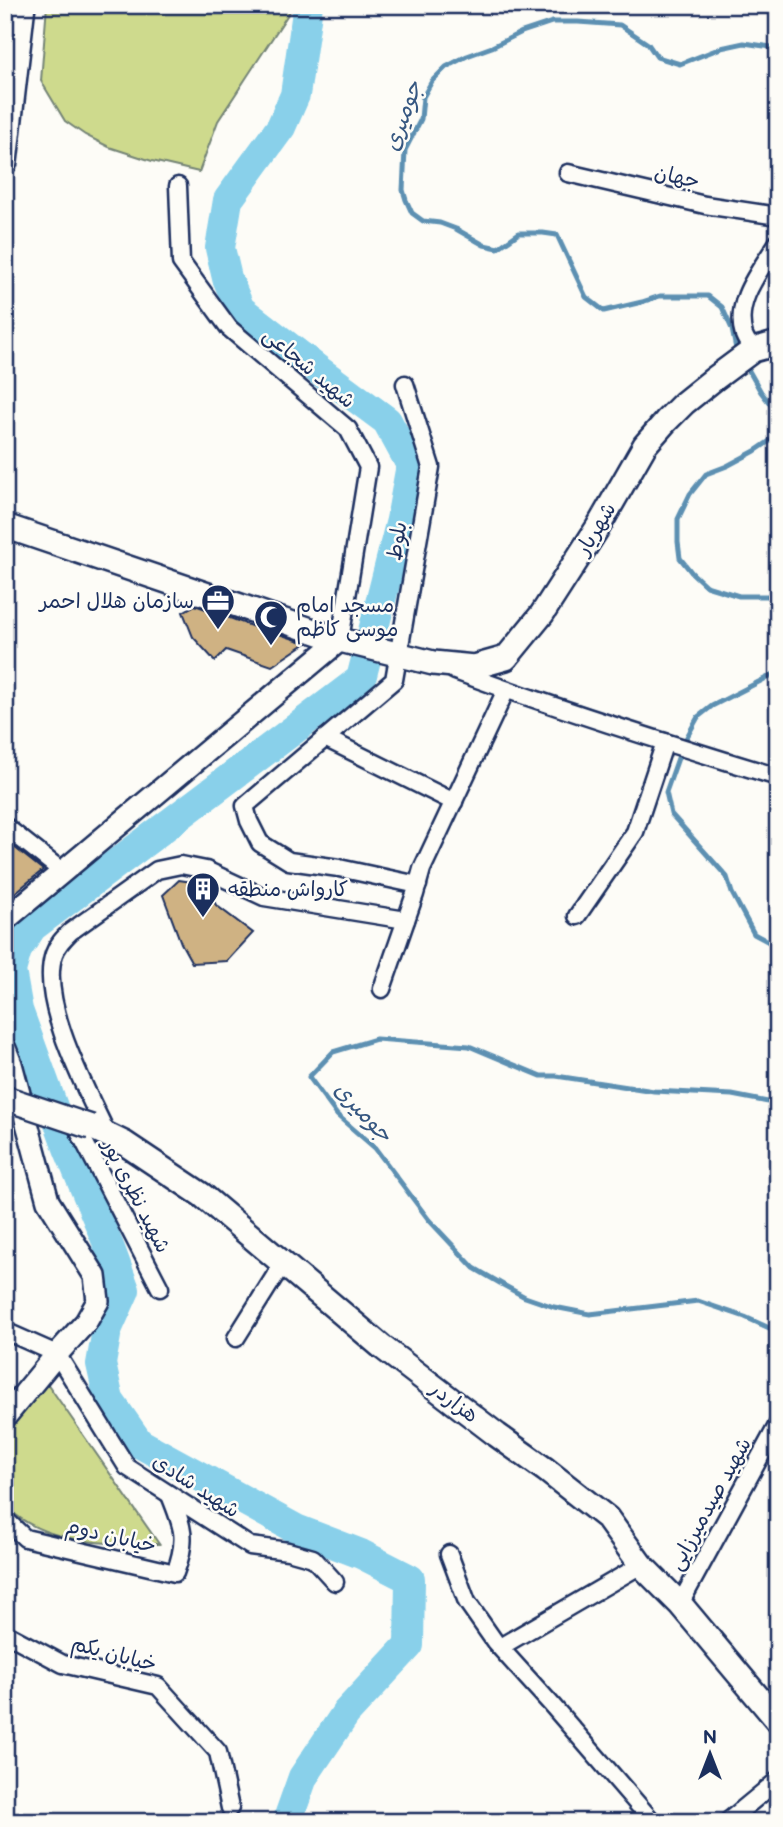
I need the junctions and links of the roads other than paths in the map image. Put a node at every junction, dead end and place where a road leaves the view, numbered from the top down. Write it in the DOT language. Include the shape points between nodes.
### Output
graph roads {
  1 [pos="23,5"];
  2 [pos="5,162"];
  3 [pos="568,173"];
  4 [pos="178,186"];
  5 [pos="778,216"];
  6 [pos="778,242"];
  7 [pos="778,343"];
  8 [pos="744,357"];
  9 [pos="405,384"];
  10 [pos="5,526"];
  11 [pos="348,642"];
  12 [pos="399,655"];
  13 [pos="433,663"];
  14 [pos="506,690"];
  15 [pos="325,738"];
  16 [pos="659,740"];
  17 [pos="778,777"];
  18 [pos="454,802"];
  19 [pos="5,826"];
  20 [pos="63,872"];
  21 [pos="417,890"];
  22 [pos="12,914"];
  23 [pos="577,916"];
  24 [pos="406,920"];
  25 [pos="5,933"];
  26 [pos="382,989"];
  27 [pos="5,1049"];
  28 [pos="5,1098"];
  29 [pos="91,1128"];
  30 [pos="283,1263"];
  31 [pos="160,1288"];
  32 [pos="5,1331"];
  33 [pos="236,1338"];
  34 [pos="57,1354"];
  35 [pos="5,1417"];
  36 [pos="778,1424"];
  37 [pos="771,1451"];
  38 [pos="170,1495"];
  39 [pos="5,1519"];
  40 [pos="449,1554"];
  41 [pos="641,1565"];
  42 [pos="335,1582"];
  43 [pos="680,1604"];
  44 [pos="5,1633"];
  45 [pos="500,1647"];
  46 [pos="778,1721"];
  47 [pos="778,1780"];
  48 [pos="230,1808"];
  49 [pos="653,1822"];
  50 [pos="727,1822"];
  1 -- 2 [label="main road"];
  3 -- 5 [label="street, جهان" via="705,205"];
  4 -- 11 [label="street, شهید شجاعی" via="181,262 229,328 348,429 368,467"];
  6 -- 8 [label="street" via="744,302"];
  7 -- 8 [label="main road, شهریار"];
  8 -- 13 [label="main road, شهریار" via="684,403 646,445 542,614 506,657 474,667"];
  9 -- 12 [label="street, بلوط" via="432,467"];
  10 -- 11 [label="main road, شهریار"];
  11 -- 12 [label="main road, شهریار"];
  11 -- 20 [label="street"];
  12 -- 13 [label="main road, شهریار"];
  12 -- 15 [label="street, بلوط" via="394,680"];
  13 -- 14 [label="street"];
  14 -- 16 [label="street"];
  14 -- 18 [label="street"];
  15 -- 18 [label="street"];
  15 -- 21 [label="street, بلوط" via="245,806 260,842 289,861 340,868"];
  16 -- 17 [label="street"];
  16 -- 23 [label="street" via="635,832"];
  18 -- 21 [label="street" via="422,869"];
  19 -- 20 [label="street"];
  20 -- 22 [label="street"];
  21 -- 24 [label="street"];
  22 -- 25 [label="street"];
  24 -- 26 [label="street"];
  24 -- 29 [label="street, شهید نظری پور" via="264,897 206,870 181,865 157,870 70,932 54,952 51,985 58,1019"];
  27 -- 34 [label="street" via="48,1201 94,1276 98,1301"];
  28 -- 29 [label="main road, هزاردر, bridge"];
  29 -- 30 [label="main road, هزاردر" via="202,1195"];
  29 -- 31 [label="street, شهید نظری پور"];
  30 -- 33 [label="street"];
  30 -- 41 [label="main road, هزاردر" via="382,1347 607,1518"];
  32 -- 34 [label="street"];
  34 -- 35 [label="street"];
  34 -- 38 [label="street, شهید شادی" via="127,1467"];
  36 -- 37 [label="street, شهید صیدمیرزایی"];
  37 -- 43 [label="street, شهید صیدمیرزایی"];
  38 -- 39 [label="street, خیابان دوم" via="183,1534 175,1573 25,1538"];
  38 -- 42 [label="street, شهید شادی" via="250,1546 313,1558"];
  40 -- 45 [label="street" via="467,1602"];
  41 -- 43 [label="main road, هزاردر"];
  41 -- 45 [label="street"];
  43 -- 46 [label="main road, هزاردر"];
  44 -- 48 [label="street, خیابان یکم" via="63,1664 158,1686 218,1752"];
  45 -- 49 [label="street"];
  47 -- 50 [label="street"];
}
